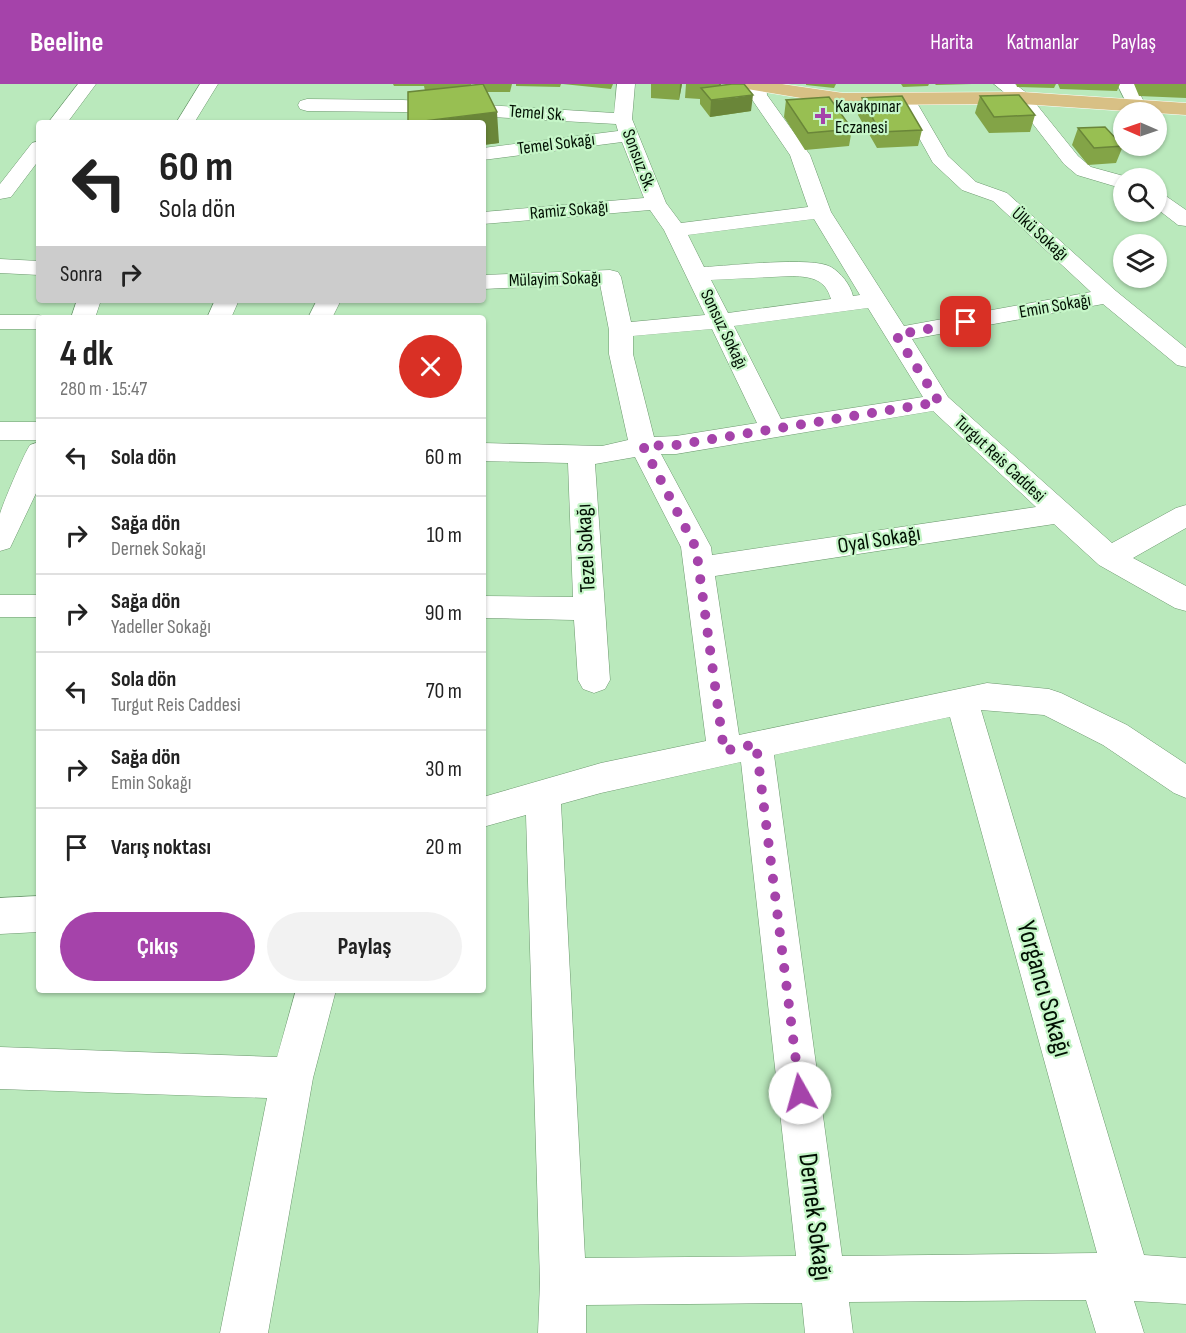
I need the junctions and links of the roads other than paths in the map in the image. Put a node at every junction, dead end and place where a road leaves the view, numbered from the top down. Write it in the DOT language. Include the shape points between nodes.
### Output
graph roads {
  1 [pos="87,84"];
  2 [pos="209,84"];
  3 [pos="316,84"];
  4 [pos="626,84"];
  5 [pos="1003,84"];
  6 [pos="1126,84"];
  7 [pos="754,85"];
  8 [pos="1022,98"];
  9 [pos="908,100"];
  10 [pos="1135,102"];
  11 [pos="1113,103"];
  12 [pos="307,105"];
  13 [pos="1167,107"];
  14 [pos="1186,109"];
  15 [pos="401,114"];
  16 [pos="59,120"];
  17 [pos="188,120"];
  18 [pos="301,120"];
  19 [pos="626,127"];
  20 [pos="36,151"];
  21 [pos="486,153"];
  22 [pos="1113,180"];
  23 [pos="2,193"];
  24 [pos="656,203"];
  25 [pos="1167,206"];
  26 [pos="820,212"];
  27 [pos="486,218"];
  28 [pos="1186,220"];
  29 [pos="675,230"];
  30 [pos="0,266"];
  31 [pos="36,268"];
  32 [pos="697,274"];
  33 [pos="486,282"];
  34 [pos="1108,296"];
  35 [pos="875,300"];
  36 [pos="844,304"];
  37 [pos="720,321"];
  38 [pos="0,322"];
  39 [pos="36,322"];
  40 [pos="621,330"];
  41 [pos="896,335"];
  42 [pos="1186,360"];
  43 [pos="939,402"];
  44 [pos="773,429"];
  45 [pos="0,431"];
  46 [pos="36,431"];
  47 [pos="643,446"];
  48 [pos="486,452"];
  49 [pos="581,454"];
  50 [pos="36,460"];
  51 [pos="1059,513"];
  52 [pos="1186,515"];
  53 [pos="0,541"];
  54 [pos="1109,558"];
  55 [pos="699,568"];
  56 [pos="1186,600"];
  57 [pos="0,606"];
  58 [pos="36,606"];
  59 [pos="486,607"];
  60 [pos="589,609"];
  61 [pos="594,680"];
  62 [pos="962,701"];
  63 [pos="740,747"];
  64 [pos="1186,783"];
  65 [pos="543,795"];
  66 [pos="486,811"];
  67 [pos="36,914"];
  68 [pos="0,916"];
  69 [pos="315,993"];
  70 [pos="0,1068"];
  71 [pos="292,1078"];
  72 [pos="1115,1276"];
  73 [pos="823,1279"];
  74 [pos="563,1281"];
  75 [pos="1186,1281"];
  76 [pos="244,1333"];
  77 [pos="562,1333"];
  78 [pos="829,1333"];
  79 [pos="1120,1333"];
  1 -- 16 [label="street"];
  2 -- 17 [label="street"];
  3 -- 12 [label="street"];
  4 -- 19 [label="street, Sonsuz Sk."];
  5 -- 8 [label="street"];
  6 -- 10 [label="street"];
  7 -- 9 [label="main road" via="843,99"];
  7 -- 26 [label="street, Turgut Reis Caddesi" via="800,155"];
  8 -- 9 [label="main road"];
  8 -- 11 [label="main road"];
  8 -- 22 [label="street" via="1071,160 1084,171"];
  9 -- 34 [label="street, Ülkü Sokağı" via="940,159 969,186 1000,197"];
  12 -- 15 [label="street, Temel Sk."];
  12 -- 18 [label="street"];
  13 -- 14 [label="main road"];
  15 -- 19 [label="street, Temel Sk."];
  19 -- 21 [label="street, Temel Sokağı"];
  19 -- 24 [label="street, Sonsuz Sk."];
  20 -- 23 [label="street"];
  24 -- 27 [label="street, Ramiz Sokağı"];
  24 -- 29 [label="street, Sonsuz Sk."];
  25 -- 28 [label="street"];
  26 -- 29 [label="street"];
  26 -- 35 [label="street, Turgut Reis Caddesi"];
  29 -- 32 [label="street, Sonsuz Sokağı"];
  30 -- 31 [label="street"];
  32 -- 36 [label="street" via="822,271 839,287"];
  32 -- 37 [label="street, Sonsuz Sokağı"];
  33 -- 40 [label="street, Mülayim Sokağı" via="610,277"];
  34 -- 41 [label="street, Emin Sokağı"];
  34 -- 42 [label="street, Ülkü Sokağı"];
  35 -- 36 [label="street"];
  35 -- 41 [label="street, Turgut Reis Caddesi"];
  36 -- 37 [label="street"];
  37 -- 40 [label="street"];
  37 -- 44 [label="street, Sonsuz Sokağı"];
  38 -- 39 [label="street"];
  40 -- 47 [label="street, Dernek Sokağı" via="621,354"];
  41 -- 43 [label="street, Turgut Reis Caddesi"];
  43 -- 44 [label="street"];
  43 -- 51 [label="street, Turgut Reis Caddesi"];
  44 -- 47 [label="street" via="676,445"];
  45 -- 46 [label="street"];
  47 -- 49 [label="street" via="602,455"];
  47 -- 55 [label="street, Dernek Sokağı" via="696,548"];
  48 -- 49 [label="street"];
  49 -- 60 [label="street, Tezel Sokağı"];
  50 -- 53 [label="street"];
  51 -- 54 [label="street, Turgut Reis Caddesi"];
  51 -- 55 [label="street, Oyal Sokağı"];
  52 -- 54 [label="street"];
  54 -- 56 [label="street, Turgut Reis Caddesi"];
  55 -- 63 [label="street, Dernek Sokağı"];
  57 -- 58 [label="street"];
  59 -- 60 [label="street, Tezel Sokağı"];
  60 -- 61 [label="street"];
  62 -- 63 [label="street"];
  62 -- 64 [label="street" via="987,696 1049,702 1115,735"];
  62 -- 72 [label="street, Yorgancı Sokağı"];
  63 -- 65 [label="street"];
  63 -- 73 [label="street, Dernek Sokağı"];
  65 -- 66 [label="street"];
  65 -- 74 [label="street"];
  67 -- 68 [label="street"];
  69 -- 71 [label="street"];
  70 -- 71 [label="street"];
  71 -- 76 [label="street"];
  72 -- 73 [label="street"];
  72 -- 75 [label="street"];
  72 -- 79 [label="street, Yorgancı Sokağı"];
  73 -- 74 [label="street"];
  73 -- 78 [label="street, Dernek Sokağı"];
  74 -- 77 [label="street"];
}
